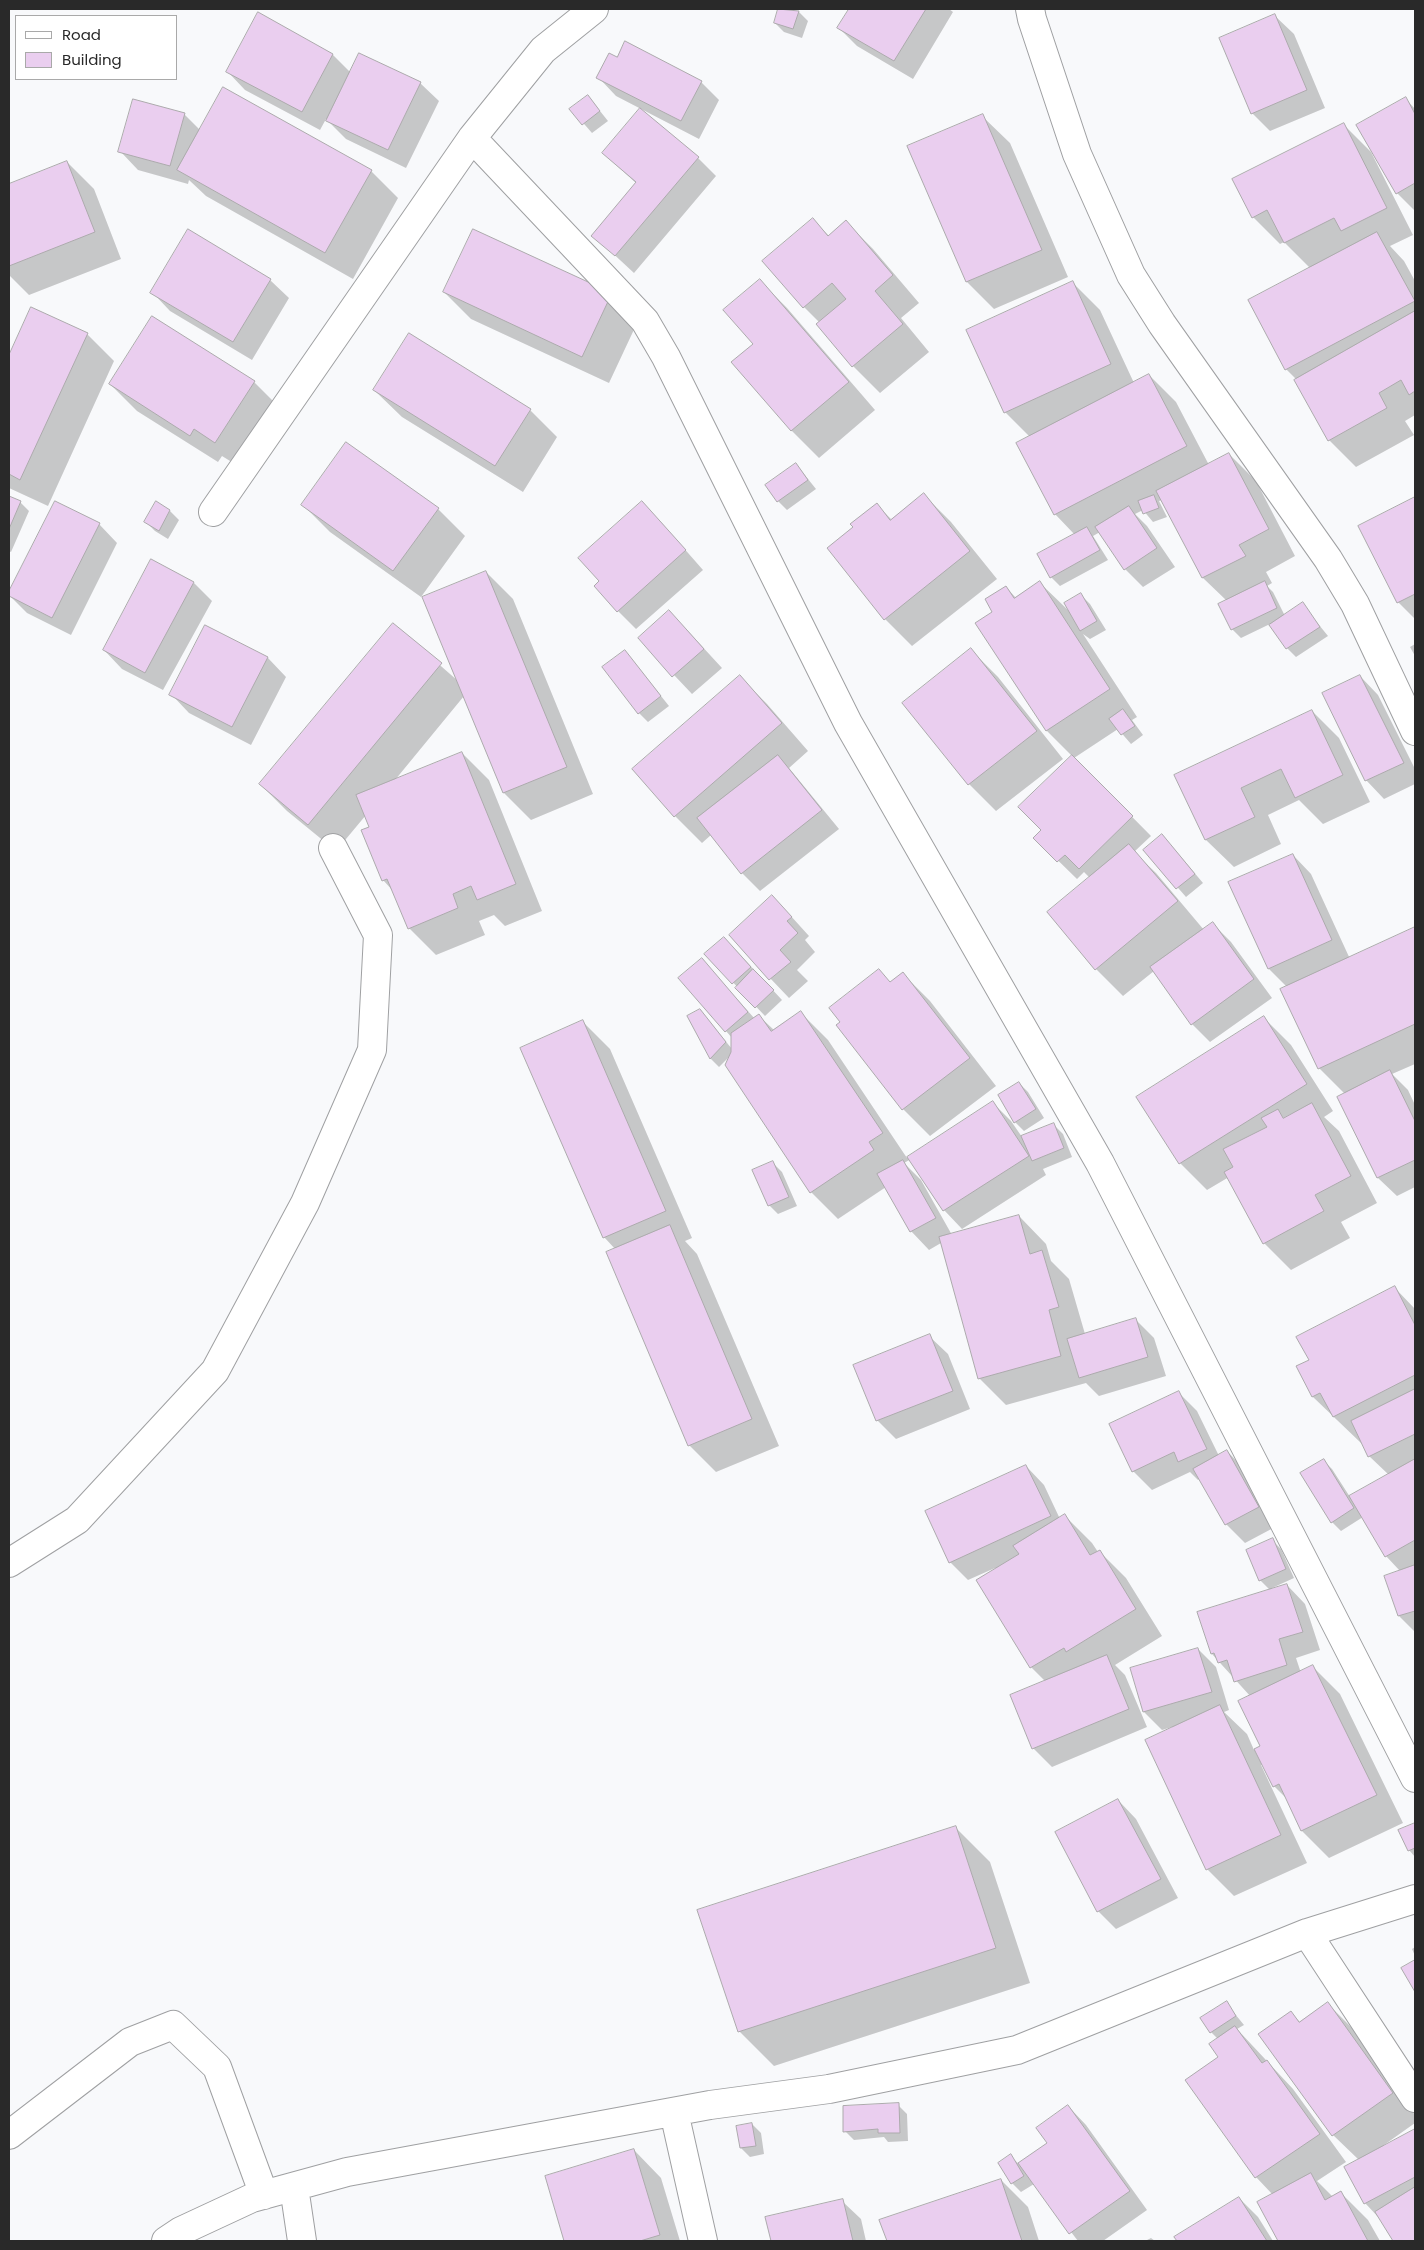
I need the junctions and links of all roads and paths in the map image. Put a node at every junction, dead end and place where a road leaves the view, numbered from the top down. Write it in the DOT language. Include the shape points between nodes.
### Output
graph roads {
  1 [pos="594,9"];
  2 [pos="1030,9"];
  3 [pos="472,138"];
  4 [pos="213,512"];
  5 [pos="1415,731"];
  6 [pos="334,848"];
  7 [pos="9,1563"];
  8 [pos="1415,1778"];
  9 [pos="1415,1899"];
  10 [pos="1307,1933"];
  11 [pos="1415,2098"];
  12 [pos="674,2112"];
  13 [pos="9,2135"];
  14 [pos="294,2187"];
  15 [pos="264,2195"];
  16 [pos="166,2241"];
  17 [pos="302,2241"];
  18 [pos="703,2241"];
  1 -- 3 [label="street" via="543,50"];
  2 -- 5 [label="street" via="1077,154 1132,275 1162,324 1328,559 1355,604"];
  3 -- 4 [label="street"];
  3 -- 8 [label="street" via="644,320 666,357 848,723 1100,1163"];
  6 -- 7 [label="street" via="378,936 372,1050 305,1204 215,1372 77,1520"];
  9 -- 10 [label="street"];
  10 -- 11 [label="street"];
  10 -- 12 [label="street" via="1017,2050 828,2089"];
  12 -- 14 [label="street" via="347,2172"];
  12 -- 18 [label="street"];
  13 -- 15 [label="street" via="130,2042 173,2025 217,2067"];
  14 -- 15 [label="street"];
  14 -- 17 [label="street"];
  15 -- 16 [label="street" via="181,2231"];
}
